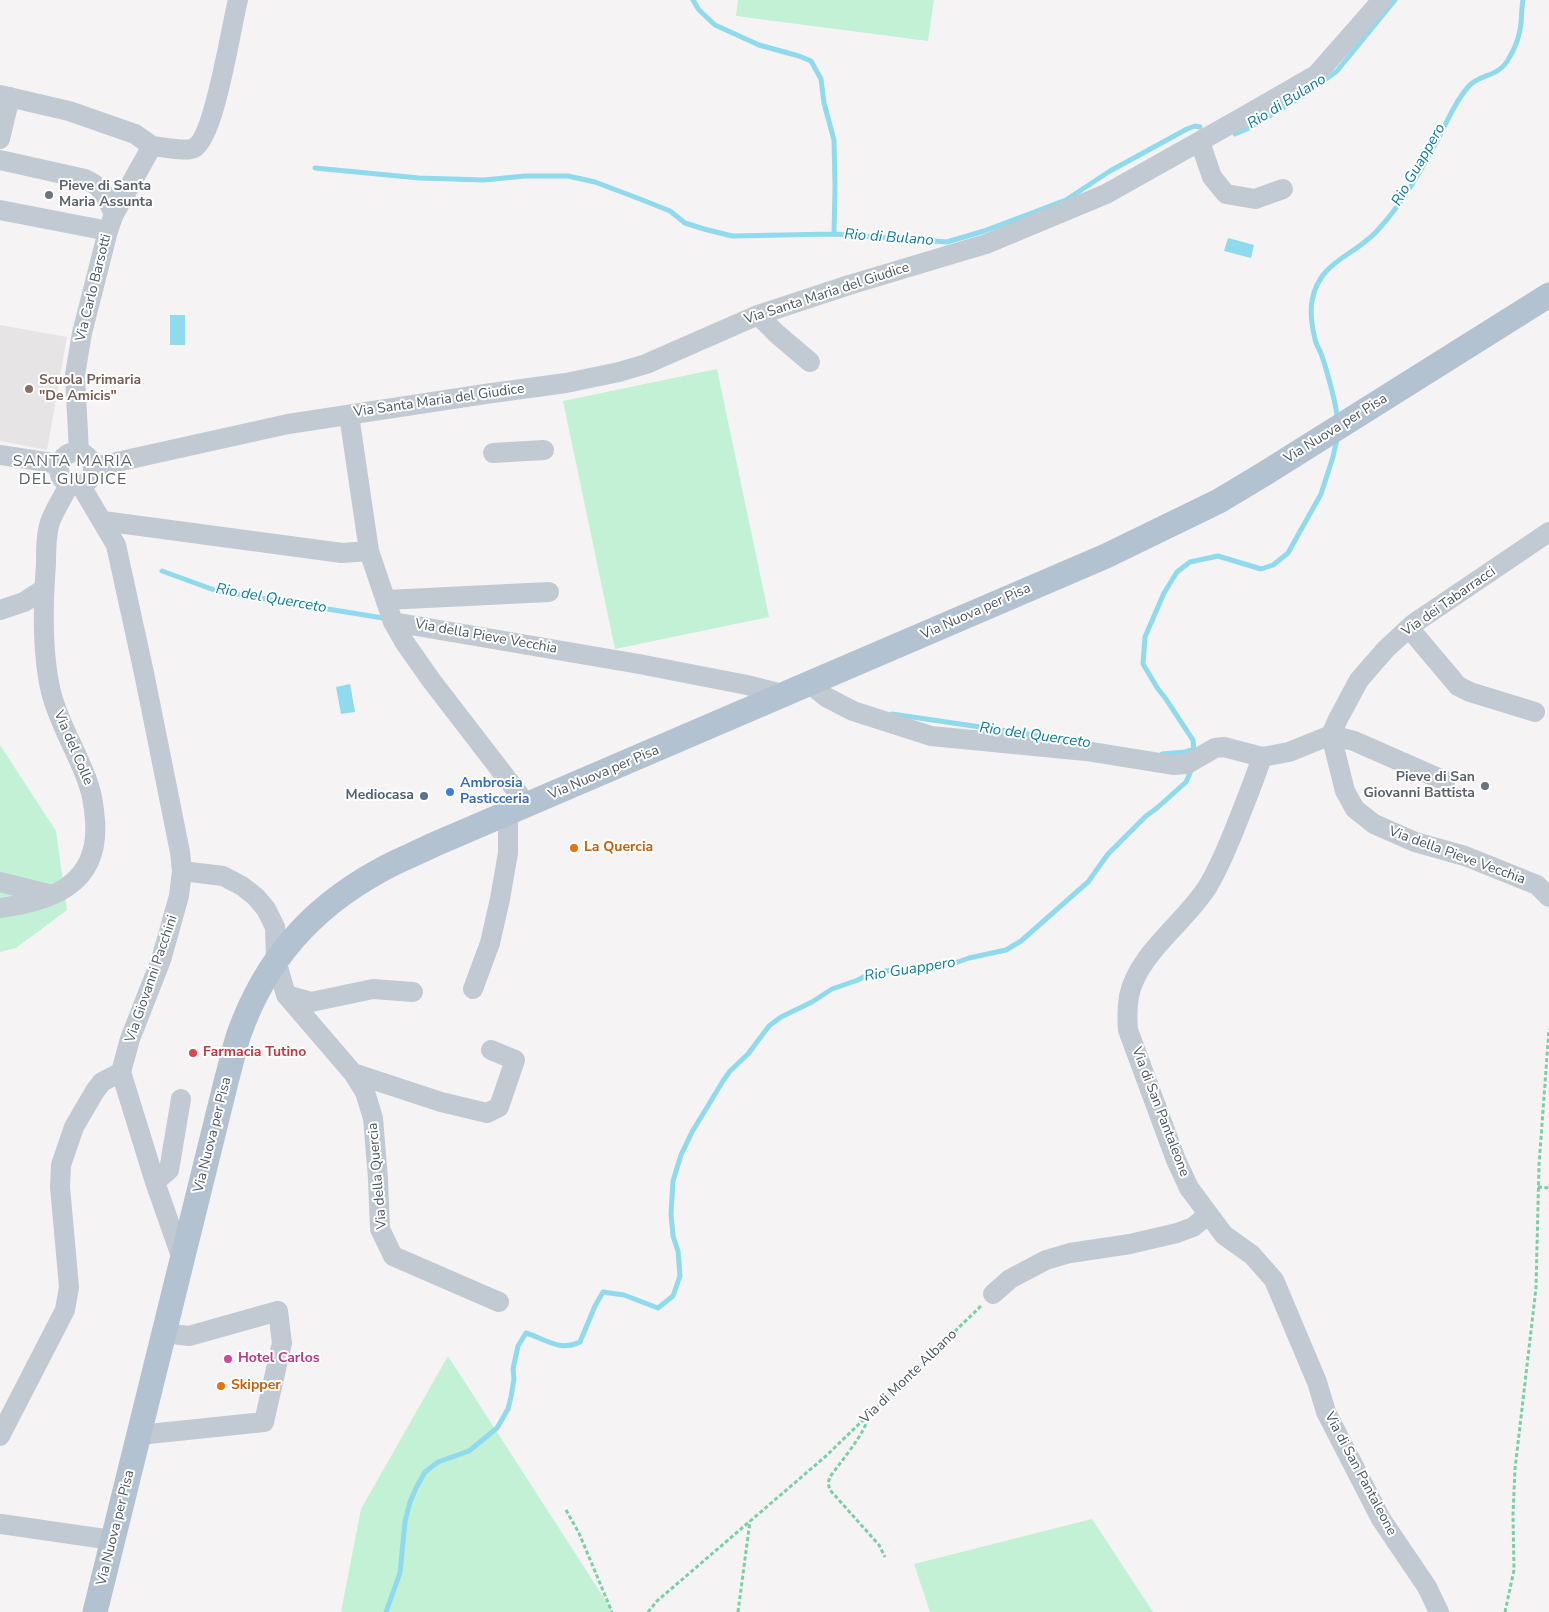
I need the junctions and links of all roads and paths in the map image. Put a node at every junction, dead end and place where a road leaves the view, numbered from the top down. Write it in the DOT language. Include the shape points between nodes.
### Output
graph roads {
  1 [pos="238,0"];
  2 [pos="1382,0"];
  3 [pos="5,96"];
  4 [pos="2,130"];
  5 [pos="1200,142"];
  6 [pos="152,146"];
  7 [pos="0,160"];
  8 [pos="1283,189"];
  9 [pos="0,210"];
  10 [pos="114,214"];
  11 [pos="98,228"];
  12 [pos="1549,295"];
  13 [pos="758,315"];
  14 [pos="810,362"];
  15 [pos="349,414"];
  16 [pos="544,450"];
  17 [pos="79,452"];
  18 [pos="493,453"];
  19 [pos="0,455"];
  20 [pos="59,464"];
  21 [pos="94,467"];
  22 [pos="75,486"];
  23 [pos="103,522"];
  24 [pos="1549,532"];
  25 [pos="370,551"];
  26 [pos="44,589"];
  27 [pos="549,592"];
  28 [pos="386,600"];
  29 [pos="0,610"];
  30 [pos="393,622"];
  31 [pos="1409,628"];
  32 [pos="810,684"];
  33 [pos="786,695"];
  34 [pos="1535,712"];
  35 [pos="1331,735"];
  36 [pos="1262,757"];
  37 [pos="1445,781"];
  38 [pos="518,809"];
  39 [pos="182,871"];
  40 [pos="0,882"];
  41 [pos="1545,885"];
  42 [pos="52,895"];
  43 [pos="0,908"];
  44 [pos="276,960"];
  45 [pos="473,989"];
  46 [pos="413,992"];
  47 [pos="286,995"];
  48 [pos="1549,1029"];
  49 [pos="491,1050"];
  50 [pos="121,1072"];
  51 [pos="353,1073"];
  52 [pos="181,1099"];
  53 [pos="155,1182"];
  54 [pos="1538,1187"];
  55 [pos="1549,1188"];
  56 [pos="1208,1215"];
  57 [pos="182,1259"];
  58 [pos="993,1294"];
  59 [pos="499,1302"];
  60 [pos="164,1333"];
  61 [pos="867,1417"];
  62 [pos="139,1435"];
  63 [pos="0,1436"];
  64 [pos="566,1510"];
  65 [pos="750,1521"];
  66 [pos="1,1524"];
  67 [pos="112,1540"];
  68 [pos="885,1558"];
  69 [pos="95,1612"];
  70 [pos="612,1612"];
  71 [pos="648,1612"];
  72 [pos="738,1612"];
  73 [pos="1439,1612"];
  74 [pos="1505,1612"];
  1 -- 6 [label="street" via="212,119 202,140 195,148 187,149"];
  2 -- 5 [label="street, Via Santa Maria del Giudice" via="1316,75"];
  3 -- 4 [label="street"];
  3 -- 6 [label="street" via="68,111 135,134"];
  5 -- 8 [label="street" via="1212,177 1226,194 1255,199"];
  5 -- 13 [label="street, Via Santa Maria del Giudice" via="1106,194 986,244"];
  6 -- 10 [label="street, Via Carlo Barsotti"];
  7 -- 10 [label="street" via="97,184"];
  9 -- 11 [label="street"];
  10 -- 17 [label="street, Via Carlo Barsotti" via="77,354"];
  12 -- 32 [label="main road, Via Nuova per Pisa" via="1219,501 1106,556"];
  13 -- 14 [label="street"];
  13 -- 15 [label="street, Via Santa Maria del Giudice" via="656,360 619,372 566,383"];
  15 -- 21 [label="street, Via Santa Maria del Giudice" via="268,428"];
  15 -- 25 [label="street"];
  16 -- 18 [label="street"];
  17 -- 20 [label="street" via="69,453"];
  17 -- 21 [label="street" via="89,457"];
  19 -- 20 [label="street"];
  20 -- 22 [label="street" via="60,476"];
  21 -- 22 [label="street" via="91,479"];
  22 -- 23 [label="street, Via Giovanni Pacchini"];
  22 -- 26 [label="street, Via del Colle" via="50,521"];
  23 -- 25 [label="street" via="342,553"];
  23 -- 39 [label="street, Via Giovanni Pacchini" via="116,545"];
  24 -- 31 [label="street, Via dei Tabarracci"];
  25 -- 28 [label="street"];
  26 -- 29 [label="street" via="24,602"];
  26 -- 42 [label="street, Via del Colle" via="48,680 59,718 89,786 95,828 93,852 88,864 76,880"];
  27 -- 28 [label="street"];
  28 -- 30 [label="street"];
  30 -- 33 [label="street, Via della Pieve Vecchia" via="639,664"];
  30 -- 38 [label="street"];
  31 -- 34 [label="street" via="1458,686"];
  31 -- 35 [label="street, Via dei Tabarracci" via="1359,680"];
  32 -- 33 [label="main road, Via Nuova per Pisa"];
  32 -- 36 [label="street" via="826,697 853,711 931,736 1086,751 1160,764 1194,761 1215,748 1224,747"];
  33 -- 38 [label="main road, Via Nuova per Pisa"];
  35 -- 36 [label="street" via="1289,752"];
  35 -- 37 [label="street" via="1354,741"];
  35 -- 41 [label="street, Via della Pieve Vecchia" via="1345,792 1355,809 1374,824 1415,842"];
  36 -- 56 [label="street, Via di San Pantaleone" via="1217,871 1196,903 1155,948 1137,974 1127,1011 1128,1030 1176,1160 1189,1188"];
  38 -- 44 [label="main road, Via Nuova per Pisa" via="434,845 360,882 315,915"];
  38 -- 45 [label="street" via="490,943"];
  39 -- 44 [label="street, Via della Quercia" via="223,876 256,897 275,927"];
  39 -- 50 [label="street, Via Giovanni Pacchini" via="180,896 161,960 130,1039"];
  40 -- 42 [label="street"];
  42 -- 43 [label="street, Via del Colle"];
  44 -- 47 [label="street, Via della Quercia"];
  44 -- 57 [label="main road, Via Nuova per Pisa" via="239,1034"];
  46 -- 47 [label="street" via="373,989 312,1002"];
  47 -- 51 [label="street, Via della Quercia"];
  48 -- 54 [label="path"];
  49 -- 51 [label="street" via="515,1060 499,1107 487,1113 441,1102"];
  50 -- 53 [label="street"];
  50 -- 63 [label="street" via="102,1082 95,1091 74,1127 61,1165 69,1286 65,1310"];
  51 -- 59 [label="street, Via della Quercia" via="365,1092 373,1118 380,1229 393,1256"];
  52 -- 53 [label="street" via="169,1170"];
  53 -- 57 [label="street"];
  54 -- 55 [label="path"];
  54 -- 74 [label="path" via="1536,1288 1515,1469 1514,1570"];
  56 -- 58 [label="street" via="1193,1228 1177,1233 1046,1260 1010,1279"];
  56 -- 73 [label="street, Via di San Pantaleone" via="1224,1235 1252,1255 1274,1280 1317,1382 1326,1412 1381,1519"];
  57 -- 60 [label="main road, Via Nuova per Pisa"];
  58 -- 61 [label="path, Via di Monte Albano"];
  60 -- 62 [label="main road, Via Nuova per Pisa"];
  60 -- 62 [label="street" via="189,1336 278,1311 282,1343 264,1422"];
  61 -- 65 [label="path, Via di Monte Albano"];
  61 -- 68 [label="path" via="863,1432 828,1483 830,1490 879,1545"];
  62 -- 67 [label="main road, Via Nuova per Pisa"];
  64 -- 70 [label="path"];
  65 -- 71 [label="path, Via di Monte Albano"];
  65 -- 72 [label="path"];
  66 -- 67 [label="street"];
  67 -- 69 [label="main road, Via Nuova per Pisa"];
}
